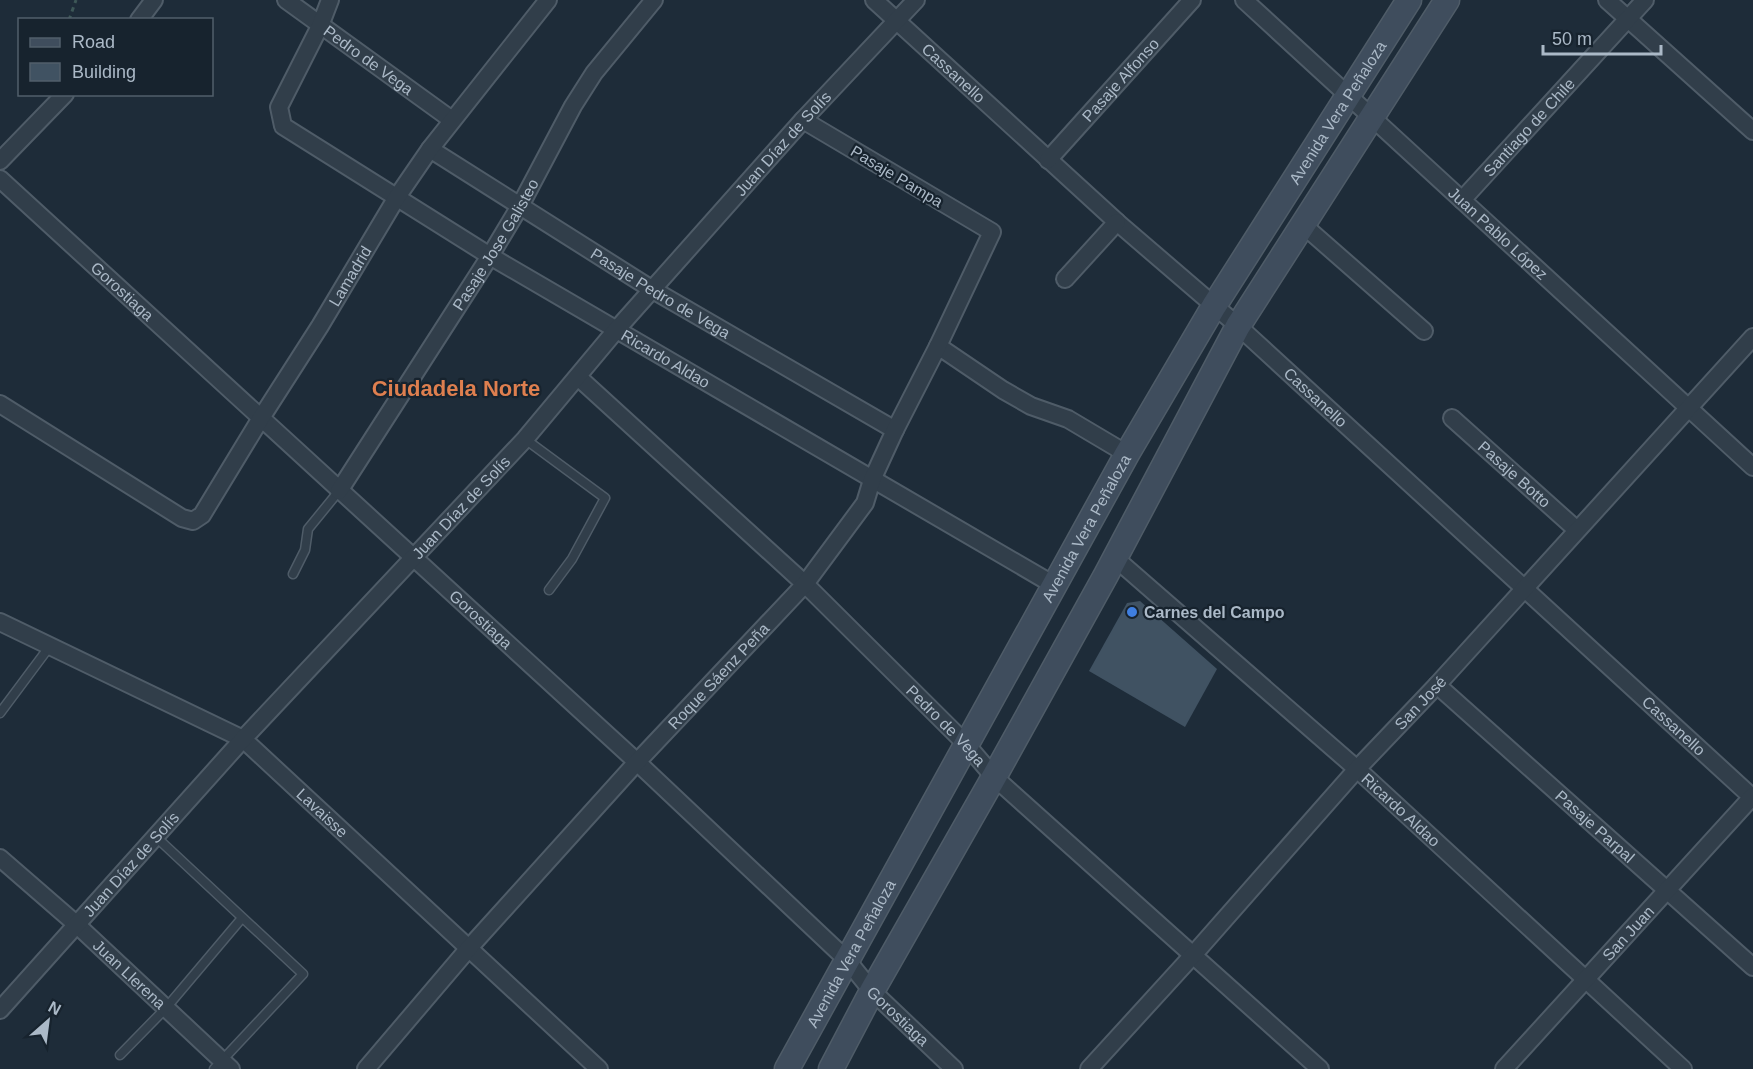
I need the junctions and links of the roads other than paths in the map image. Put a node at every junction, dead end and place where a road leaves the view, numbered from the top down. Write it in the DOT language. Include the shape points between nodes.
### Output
graph roads {
  1 [pos="154,0"];
  2 [pos="286,0"];
  3 [pos="330,0"];
  4 [pos="536,0"];
  5 [pos="548,0"];
  6 [pos="654,0"];
  7 [pos="874,0"];
  8 [pos="916,0"];
  9 [pos="1192,0"];
  10 [pos="1244,0"];
  11 [pos="1409,0"];
  12 [pos="1447,0"];
  13 [pos="1607,0"];
  14 [pos="1645,0"];
  15 [pos="140,18"];
  16 [pos="1628,18"];
  17 [pos="897,21"];
  18 [pos="320,26"];
  19 [pos="518,38"];
  20 [pos="1348,95"];
  21 [pos="63,96"];
  22 [pos="1371,117"];
  23 [pos="452,120"];
  24 [pos="803,120"];
  25 [pos="1753,131"];
  26 [pos="430,148"];
  27 [pos="1048,160"];
  28 [pos="0,161"];
  29 [pos="0,179"];
  30 [pos="397,197"];
  31 [pos="1462,200"];
  32 [pos="520,206"];
  33 [pos="1117,222"];
  34 [pos="1302,224"];
  35 [pos="992,232"];
  36 [pos="490,256"];
  37 [pos="1065,279"];
  38 [pos="653,290"];
  39 [pos="1214,306"];
  40 [pos="1238,326"];
  41 [pos="617,329"];
  42 [pos="1424,331"];
  43 [pos="1753,337"];
  44 [pos="938,346"];
  45 [pos="578,377"];
  46 [pos="0,404"];
  47 [pos="1689,409"];
  48 [pos="261,418"];
  49 [pos="1452,418"];
  50 [pos="896,430"];
  51 [pos="525,439"];
  52 [pos="1127,454"];
  53 [pos="1753,466"];
  54 [pos="872,480"];
  55 [pos="339,491"];
  56 [pos="1577,530"];
  57 [pos="413,558"];
  58 [pos="1115,558"];
  59 [pos="293,574"];
  60 [pos="805,584"];
  61 [pos="1054,585"];
  62 [pos="549,590"];
  63 [pos="1524,590"];
  64 [pos="0,622"];
  65 [pos="50,646"];
  66 [pos="1437,685"];
  67 [pos="0,713"];
  68 [pos="243,739"];
  69 [pos="966,744"];
  70 [pos="637,762"];
  71 [pos="1357,769"];
  72 [pos="994,777"];
  73 [pos="1753,797"];
  74 [pos="155,836"];
  75 [pos="0,858"];
  76 [pos="1666,890"];
  77 [pos="242,918"];
  78 [pos="76,924"];
  79 [pos="469,948"];
  80 [pos="1194,954"];
  81 [pos="847,960"];
  82 [pos="1753,968"];
  83 [pos="1585,978"];
  84 [pos="872,991"];
  85 [pos="166,1008"];
  86 [pos="0,1010"];
  87 [pos="120,1055"];
  88 [pos="222,1066"];
  89 [pos="1318,1068"];
  90 [pos="366,1069"];
  91 [pos="599,1069"];
  92 [pos="787,1069"];
  93 [pos="831,1069"];
  94 [pos="954,1069"];
  95 [pos="1089,1069"];
  96 [pos="1504,1069"];
  97 [pos="1683,1069"];
  1 -- 15 [label="street"];
  2 -- 18 [label="street, Pedro de Vega"];
  3 -- 18 [label="street"];
  4 -- 19 [label="street, Lamadrid"];
  5 -- 19 [label="street, Lamadrid"];
  6 -- 32 [label="street, Pasaje Jose Galisteo" via="594,73"];
  7 -- 17 [label="street, Cassanello"];
  8 -- 17 [label="street, Juan Díaz de Solís"];
  9 -- 27 [label="street, Pasaje Alfonso"];
  10 -- 20 [label="street, Juan Pablo López"];
  11 -- 20 [label="main road, Avenida Vera Peñaloza"];
  12 -- 22 [label="main road, Avenida Vera Peñaloza"];
  13 -- 16 [label="street"];
  14 -- 16 [label="street, Santiago de Chile"];
  16 -- 25 [label="street"];
  16 -- 31 [label="street, Santiago de Chile"];
  17 -- 24 [label="street, Juan Díaz de Solís"];
  17 -- 27 [label="street, Cassanello"];
  18 -- 23 [label="street, Pedro de Vega"];
  18 -- 30 [label="street, Ricardo Aldao" via="279,107 283,126"];
  19 -- 23 [label="street, Lamadrid"];
  20 -- 22 [label="street, Juan Pablo López"];
  20 -- 39 [label="main road, Avenida Vera Peñaloza"];
  21 -- 28 [label="street"];
  22 -- 31 [label="street, Juan Pablo López"];
  22 -- 34 [label="main road, Avenida Vera Peñaloza"];
  23 -- 26 [label="street, Lamadrid"];
  24 -- 35 [label="street, Pasaje Pampa"];
  24 -- 38 [label="street, Juan Díaz de Solís"];
  26 -- 30 [label="street, Lamadrid"];
  26 -- 32 [label="street, Pasaje Pedro de Vega"];
  27 -- 33 [label="street, Cassanello"];
  29 -- 48 [label="street, Gorostiaga"];
  30 -- 36 [label="street, Ricardo Aldao"];
  30 -- 48 [label="street, Lamadrid"];
  31 -- 47 [label="street, Juan Pablo López"];
  32 -- 36 [label="street, Pasaje Jose Galisteo"];
  32 -- 38 [label="street, Pasaje Pedro de Vega"];
  33 -- 37 [label="street"];
  33 -- 39 [label="street, Cassanello"];
  34 -- 40 [label="main road, Avenida Vera Peñaloza"];
  34 -- 42 [label="street"];
  35 -- 44 [label="street, Roque Sáenz Peña"];
  36 -- 41 [label="street, Ricardo Aldao"];
  36 -- 55 [label="street, Pasaje Jose Galisteo"];
  38 -- 41 [label="street, Juan Díaz de Solís"];
  38 -- 50 [label="street, Pasaje Pedro de Vega"];
  39 -- 40 [label="street, Cassanello"];
  39 -- 52 [label="main road, Avenida Vera Peñaloza"];
  40 -- 58 [label="main road, Avenida Vera Peñaloza"];
  40 -- 63 [label="street, Cassanello"];
  41 -- 45 [label="street, Juan Díaz de Solís"];
  41 -- 54 [label="street, Ricardo Aldao"];
  43 -- 47 [label="street, San José"];
  44 -- 50 [label="street, Roque Sáenz Peña"];
  44 -- 52 [label="street" via="1022,401 1068,419"];
  45 -- 51 [label="street, Juan Díaz de Solís"];
  45 -- 60 [label="street, Pedro de Vega"];
  46 -- 48 [label="street, Lamadrid" via="182,518 193,521 202,515"];
  47 -- 53 [label="street, Juan Pablo López"];
  47 -- 56 [label="street, San José"];
  48 -- 55 [label="street, Gorostiaga"];
  49 -- 56 [label="street, Pasaje Botto"];
  50 -- 54 [label="street, Roque Sáenz Peña"];
  51 -- 57 [label="street, Juan Díaz de Solís"];
  51 -- 62 [label="lane" via="605,498 573,559"];
  52 -- 61 [label="main road, Avenida Vera Peñaloza"];
  54 -- 60 [label="street, Roque Sáenz Peña" via="865,503"];
  54 -- 61 [label="street, Ricardo Aldao"];
  55 -- 57 [label="street, Gorostiaga"];
  55 -- 59 [label="lane" via="308,528 305,550"];
  56 -- 63 [label="street, San José"];
  57 -- 68 [label="street, Juan Díaz de Solís"];
  57 -- 70 [label="street, Gorostiaga"];
  58 -- 71 [label="street, Ricardo Aldao"];
  58 -- 72 [label="main road, Avenida Vera Peñaloza"];
  60 -- 69 [label="street, Pedro de Vega"];
  60 -- 70 [label="street, Roque Sáenz Peña"];
  61 -- 69 [label="main road, Avenida Vera Peñaloza"];
  63 -- 66 [label="street, San José"];
  63 -- 73 [label="street, Cassanello"];
  64 -- 65 [label="street, Lavaisse"];
  65 -- 67 [label="lane"];
  65 -- 68 [label="street, Lavaisse"];
  66 -- 71 [label="street, San José"];
  66 -- 76 [label="street, Pasaje Parpal"];
  68 -- 74 [label="street, Juan Díaz de Solís"];
  68 -- 79 [label="street, Lavaisse"];
  69 -- 72 [label="street, Pedro de Vega"];
  69 -- 81 [label="main road, Avenida Vera Peñaloza"];
  70 -- 79 [label="street, Roque Sáenz Peña"];
  70 -- 81 [label="street, Gorostiaga"];
  71 -- 80 [label="street, San José"];
  71 -- 83 [label="street, Ricardo Aldao"];
  72 -- 80 [label="street, Pedro de Vega"];
  72 -- 84 [label="main road, Avenida Vera Peñaloza"];
  73 -- 76 [label="street, San Juan"];
  74 -- 77 [label="lane"];
  74 -- 78 [label="street, Juan Díaz de Solís"];
  75 -- 78 [label="street, Juan Llerena"];
  76 -- 82 [label="street, Pasaje Parpal"];
  76 -- 83 [label="street, San Juan"];
  77 -- 85 [label="lane"];
  77 -- 88 [label="lane" via="303,974"];
  78 -- 85 [label="street, Juan Llerena"];
  78 -- 86 [label="street, Juan Díaz de Solís"];
  79 -- 90 [label="street, Roque Sáenz Peña"];
  79 -- 91 [label="street, Lavaisse"];
  80 -- 89 [label="street, Pedro de Vega"];
  80 -- 95 [label="street, San José"];
  81 -- 84 [label="street, Gorostiaga"];
  81 -- 92 [label="main road, Avenida Vera Peñaloza"];
  83 -- 96 [label="street, San Juan"];
  83 -- 97 [label="street, Ricardo Aldao"];
  84 -- 93 [label="main road, Avenida Vera Peñaloza"];
  84 -- 94 [label="street, Gorostiaga"];
  85 -- 87 [label="lane"];
  85 -- 88 [label="street, Juan Llerena"];
}
